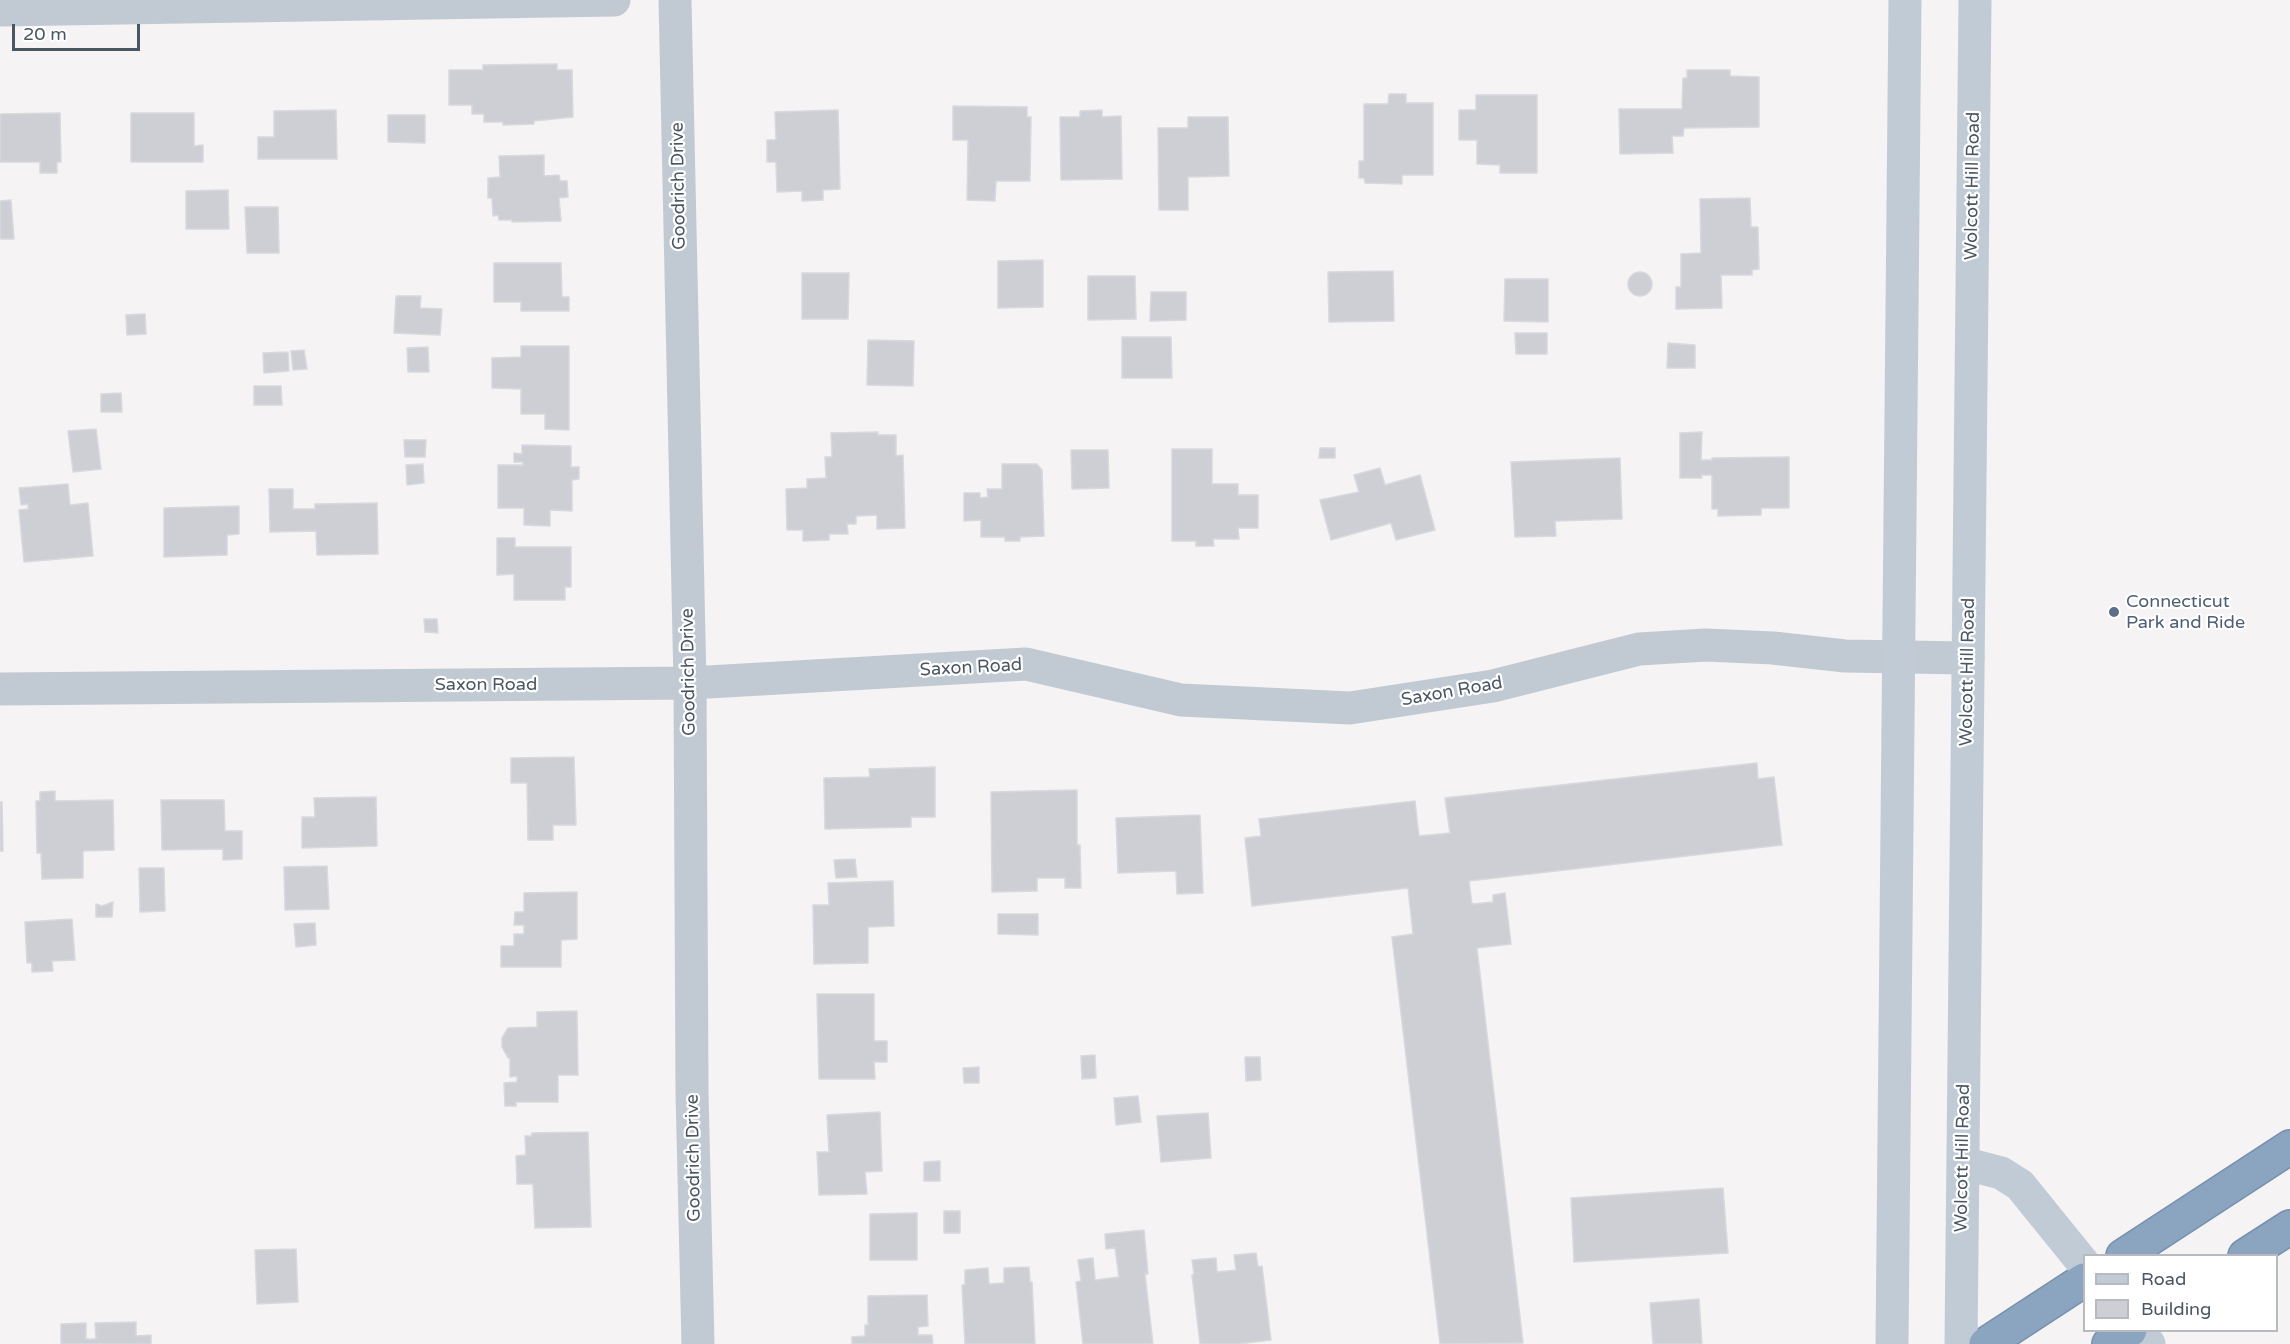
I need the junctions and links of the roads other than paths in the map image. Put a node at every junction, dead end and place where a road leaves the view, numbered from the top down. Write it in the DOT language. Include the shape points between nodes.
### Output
graph roads {
  1 [pos="614,0"];
  2 [pos="675,0"];
  3 [pos="1905,0"];
  4 [pos="1975,0"];
  5 [pos="0,10"];
  6 [pos="1898,657"];
  7 [pos="1968,658"];
  8 [pos="690,683"];
  9 [pos="0,689"];
  10 [pos="2290,1147"];
  11 [pos="1963,1162"];
  12 [pos="2290,1227"];
  13 [pos="2126,1254"];
  14 [pos="2248,1254"];
  15 [pos="2083,1262"];
  16 [pos="2083,1281"];
  17 [pos="2127,1332"];
  18 [pos="2140,1332"];
  19 [pos="698,1344"];
  20 [pos="1892,1344"];
  21 [pos="1961,1344"];
  22 [pos="1986,1344"];
  23 [pos="2109,1344"];
  24 [pos="2149,1344"];
  1 -- 5 [label="street"];
  2 -- 8 [label="street, Goodrich Drive"];
  3 -- 6 [label="main road"];
  4 -- 7 [label="main road, Wolcott Hill Road"];
  6 -- 7 [label="street, Saxon Road"];
  6 -- 8 [label="street, Saxon Road" via="1706,645 1639,649 1493,686 1350,708 1181,700 1026,664"];
  6 -- 20 [label="main road"];
  7 -- 11 [label="main road, Wolcott Hill Road"];
  8 -- 9 [label="street, Saxon Road"];
  8 -- 19 [label="street, Goodrich Drive"];
  10 -- 13 [label="highway"];
  11 -- 15 [label="main road" via="2001,1173 2020,1185"];
  11 -- 21 [label="main road, Wolcott Hill Road"];
  12 -- 14 [label="highway"];
  16 -- 22 [label="highway"];
  17 -- 23 [label="highway"];
  18 -- 24 [label="main road"];
}
